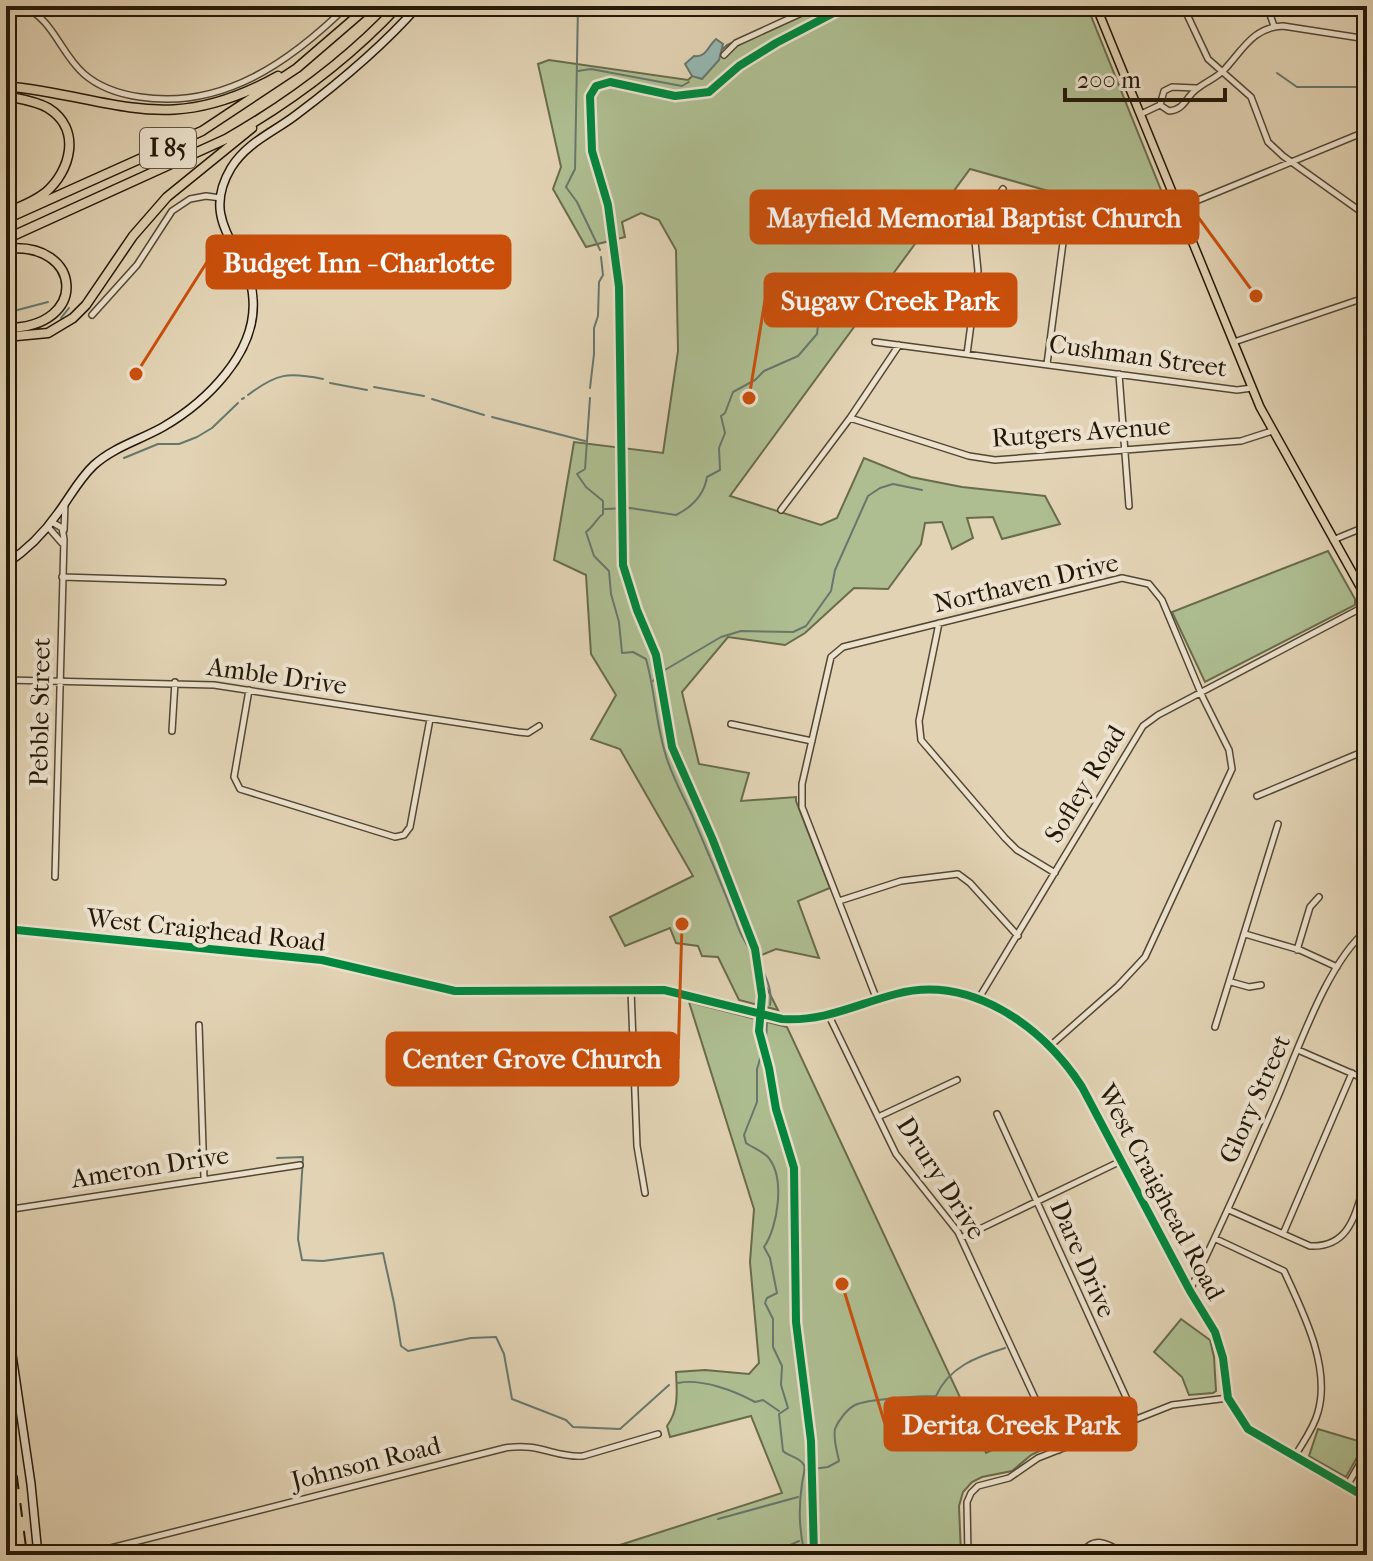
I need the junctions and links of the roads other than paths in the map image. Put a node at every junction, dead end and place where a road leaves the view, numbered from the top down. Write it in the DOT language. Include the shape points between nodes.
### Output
graph roads {
  1 [pos="23,6"];
  2 [pos="347,6"];
  3 [pos="369,6"];
  4 [pos="398,6"];
  5 [pos="418,6"];
  6 [pos="817,6"];
  7 [pos="1096,6"];
  8 [pos="1183,6"];
  9 [pos="1267,6"];
  10 [pos="1274,26"];
  11 [pos="1367,39"];
  12 [pos="317,53"];
  13 [pos="724,55"];
  14 [pos="1221,72"];
  15 [pos="6,86"];
  16 [pos="1197,88"];
  17 [pos="7,97"];
  18 [pos="1160,105"];
  19 [pos="1141,114"];
  20 [pos="260,119"];
  21 [pos="1367,131"];
  22 [pos="1291,162"];
  23 [pos="1003,189"];
  24 [pos="221,198"];
  25 [pos="1179,208"];
  26 [pos="6,216"];
  27 [pos="1367,216"];
  28 [pos="1064,235"];
  29 [pos="6,239"];
  30 [pos="6,249"];
  31 [pos="246,272"];
  32 [pos="932,283"];
  33 [pos="318,285"];
  34 [pos="975,288"];
  35 [pos="1367,297"];
  36 [pos="92,315"];
  37 [pos="6,328"];
  38 [pos="6,337"];
  39 [pos="875,342"];
  40 [pos="1234,342"];
  41 [pos="899,345"];
  42 [pos="967,354"];
  43 [pos="1047,364"];
  44 [pos="1119,374"];
  45 [pos="1252,388"];
  46 [pos="850,418"];
  47 [pos="1272,431"];
  48 [pos="1125,450"];
  49 [pos="66,502"];
  50 [pos="1129,506"];
  51 [pos="781,510"];
  52 [pos="50,524"];
  53 [pos="1367,526"];
  54 [pos="64,539"];
  55 [pos="1333,540"];
  56 [pos="62,548"];
  57 [pos="6,564"];
  58 [pos="62,577"];
  59 [pos="223,582"];
  60 [pos="1367,602"];
  61 [pos="939,623"];
  62 [pos="6,680"];
  63 [pos="60,680"];
  64 [pos="175,682"];
  65 [pos="249,690"];
  66 [pos="1201,692"];
  67 [pos="430,719"];
  68 [pos="731,724"];
  69 [pos="539,726"];
  70 [pos="172,731"];
  71 [pos="812,741"];
  72 [pos="1367,750"];
  73 [pos="1257,796"];
  74 [pos="1278,824"];
  75 [pos="1055,873"];
  76 [pos="55,877"];
  77 [pos="1319,897"];
  78 [pos="839,901"];
  79 [pos="6,929"];
  80 [pos="1367,930"];
  81 [pos="1245,934"];
  82 [pos="1018,936"];
  83 [pos="1297,950"];
  84 [pos="1337,967"];
  85 [pos="1231,982"];
  86 [pos="1261,985"];
  87 [pos="631,989"];
  88 [pos="979,998"];
  89 [pos="878,1000"];
  90 [pos="829,1016"];
  91 [pos="199,1025"];
  92 [pos="1215,1027"];
  93 [pos="1050,1046"];
  94 [pos="1298,1050"];
  95 [pos="1352,1073"];
  96 [pos="957,1080"];
  97 [pos="1367,1080"];
  98 [pos="997,1114"];
  99 [pos="878,1117"];
  100 [pos="1121,1161"];
  101 [pos="300,1165"];
  102 [pos="1367,1176"];
  103 [pos="204,1178"];
  104 [pos="645,1193"];
  105 [pos="1036,1202"];
  106 [pos="6,1210"];
  107 [pos="1229,1210"];
  108 [pos="1283,1234"];
  109 [pos="961,1238"];
  110 [pos="1216,1239"];
  111 [pos="1190,1291"];
  112 [pos="6,1314"];
  113 [pos="1228,1398"];
  114 [pos="20,1410"];
  115 [pos="6,1411"];
  116 [pos="1136,1419"];
  117 [pos="658,1434"];
  118 [pos="1059,1450"];
  119 [pos="1367,1451"];
  120 [pos="1295,1456"];
  121 [pos="1347,1486"];
  122 [pos="1367,1498"];
  123 [pos="38,1555"];
  124 [pos="83,1555"];
  125 [pos="968,1555"];
  126 [pos="1081,1555"];
  127 [pos="1127,1555"];
  1 -- 2 [label="street" via="46,22 75,66 94,82 125,94 161,99 212,94 252,79"];
  3 -- 12 [label="highway, I 85"];
  4 -- 20 [label="highway, I 85" via="332,68"];
  5 -- 24 [label="street" via="336,84 249,147 232,167"];
  6 -- 13 [label="street" via="736,43"];
  7 -- 19 [label="main road"];
  8 -- 14 [label="street" via="1202,50"];
  9 -- 10 [label="street"];
  10 -- 11 [label="street"];
  10 -- 14 [label="street" via="1250,39"];
  12 -- 15 [label="highway" via="245,93 183,110 127,108"];
  12 -- 26 [label="highway, I 85" via="202,131"];
  14 -- 16 [label="street"];
  14 -- 22 [label="street" via="1251,97 1266,138"];
  16 -- 18 [label="street" via="1172,87 1164,91"];
  16 -- 18 [label="street" via="1175,111"];
  17 -- 26 [label="highway" via="53,111 64,124 70,147 56,182"];
  18 -- 19 [label="street"];
  19 -- 25 [label="main road"];
  20 -- 29 [label="highway, I 85"];
  20 -- 38 [label="highway" via="167,197 73,318 48,333"];
  21 -- 22 [label="street"];
  22 -- 25 [label="street"];
  22 -- 27 [label="street"];
  23 -- 34 [label="street" via="974,231"];
  24 -- 31 [label="street" via="225,234"];
  24 -- 36 [label="street" via="198,197 172,211 137,265"];
  25 -- 40 [label="main road"];
  28 -- 43 [label="street"];
  30 -- 37 [label="highway" via="37,250 51,257 66,288 62,306 49,319"];
  31 -- 33 [label="street"];
  31 -- 49 [label="street" via="252,322 221,378 180,415 96,464"];
  32 -- 34 [label="street"];
  34 -- 42 [label="street"];
  35 -- 40 [label="street"];
  39 -- 41 [label="street, Cushman Street"];
  40 -- 45 [label="main road"];
  41 -- 42 [label="street, Cushman Street"];
  41 -- 46 [label="street"];
  42 -- 43 [label="street, Cushman Street"];
  43 -- 44 [label="street, Cushman Street"];
  44 -- 45 [label="street, Cushman Street"];
  44 -- 48 [label="street"];
  45 -- 47 [label="main road"];
  46 -- 48 [label="street, Rutgers Avenue" via="985,459"];
  46 -- 51 [label="street"];
  47 -- 48 [label="street, Rutgers Avenue" via="1241,441"];
  47 -- 55 [label="main road"];
  48 -- 50 [label="street"];
  49 -- 52 [label="street"];
  49 -- 54 [label="street, Pebble Street"];
  52 -- 54 [label="street" via="62,528"];
  52 -- 56 [label="street"];
  52 -- 57 [label="street"];
  53 -- 55 [label="street"];
  54 -- 56 [label="street, Pebble Street"];
  55 -- 60 [label="main road"];
  56 -- 58 [label="street, Pebble Street"];
  58 -- 59 [label="street"];
  58 -- 63 [label="street, Pebble Street"];
  60 -- 66 [label="street, Sofley Road"];
  61 -- 66 [label="street, Northaven Drive" via="1088,585 1136,579 1158,594"];
  61 -- 71 [label="street, Northaven Drive" via="834,653"];
  61 -- 75 [label="street" via="919,721 921,740 1017,850"];
  62 -- 63 [label="street, Amble Drive"];
  63 -- 64 [label="street, Amble Drive"];
  63 -- 76 [label="street, Pebble Street"];
  64 -- 65 [label="street, Amble Drive"];
  64 -- 70 [label="street"];
  65 -- 67 [label="street, Amble Drive"];
  65 -- 67 [label="street" via="234,777 237,786 395,837 410,827"];
  66 -- 75 [label="street, Sofley Road" via="1143,726"];
  66 -- 93 [label="street, Northaven Drive" via="1229,750 1230,775 1145,957"];
  67 -- 69 [label="street, Amble Drive" via="528,733"];
  68 -- 71 [label="street"];
  71 -- 78 [label="street, Northaven Drive" via="802,807"];
  72 -- 73 [label="street"];
  74 -- 81 [label="street"];
  75 -- 82 [label="street, Sofley Road"];
  77 -- 83 [label="street" via="1310,907"];
  78 -- 82 [label="street" via="901,881 958,874"];
  78 -- 89 [label="street, Northaven Drive"];
  79 -- 87 [label="street, West Craighead Road" via="322,960 455,991"];
  80 -- 84 [label="street, Glory Street"];
  81 -- 83 [label="street"];
  81 -- 85 [label="street"];
  82 -- 88 [label="street, Sofley Road"];
  83 -- 84 [label="street"];
  84 -- 94 [label="street, Glory Street"];
  85 -- 86 [label="street"];
  85 -- 92 [label="street"];
  87 -- 90 [label="street, West Craighead Road" via="681,993 782,1019"];
  87 -- 104 [label="street" via="637,1146"];
  88 -- 89 [label="street, West Craighead Road" via="931,988"];
  88 -- 93 [label="street, West Craighead Road"];
  89 -- 90 [label="street, West Craighead Road"];
  90 -- 99 [label="street, Drury Drive"];
  91 -- 103 [label="street"];
  93 -- 100 [label="street, West Craighead Road" via="1082,1087"];
  94 -- 95 [label="street"];
  94 -- 107 [label="street, Glory Street"];
  95 -- 97 [label="street"];
  95 -- 108 [label="street"];
  96 -- 99 [label="street"];
  98 -- 105 [label="street, Dare Drive"];
  99 -- 109 [label="street, Drury Drive" via="901,1161"];
  100 -- 105 [label="street"];
  100 -- 111 [label="street, West Craighead Road"];
  101 -- 103 [label="street, Ameron Drive"];
  102 -- 108 [label="street" via="1342,1237 1310,1246"];
  103 -- 106 [label="street, Ameron Drive"];
  105 -- 109 [label="street"];
  105 -- 116 [label="street, Dare Drive"];
  107 -- 108 [label="street"];
  107 -- 110 [label="street, Glory Street"];
  109 -- 118 [label="street, Drury Drive"];
  110 -- 111 [label="street, Glory Street"];
  110 -- 120 [label="street" via="1284,1271 1319,1359 1318,1411"];
  111 -- 113 [label="street, West Craighead Road" via="1219,1343"];
  112 -- 114 [label="street"];
  113 -- 116 [label="street" via="1172,1405"];
  113 -- 120 [label="street, West Craighead Road" via="1248,1429"];
  114 -- 115 [label="street"];
  114 -- 123 [label="street"];
  116 -- 118 [label="street"];
  117 -- 124 [label="street, Johnson Road" via="573,1457 532,1446 505,1448"];
  118 -- 125 [label="street" via="971,1493"];
  119 -- 121 [label="street"];
  120 -- 121 [label="street, West Craighead Road"];
  121 -- 122 [label="street, West Craighead Road"];
  126 -- 127 [label="street" via="1090,1544 1102,1542"];
}
